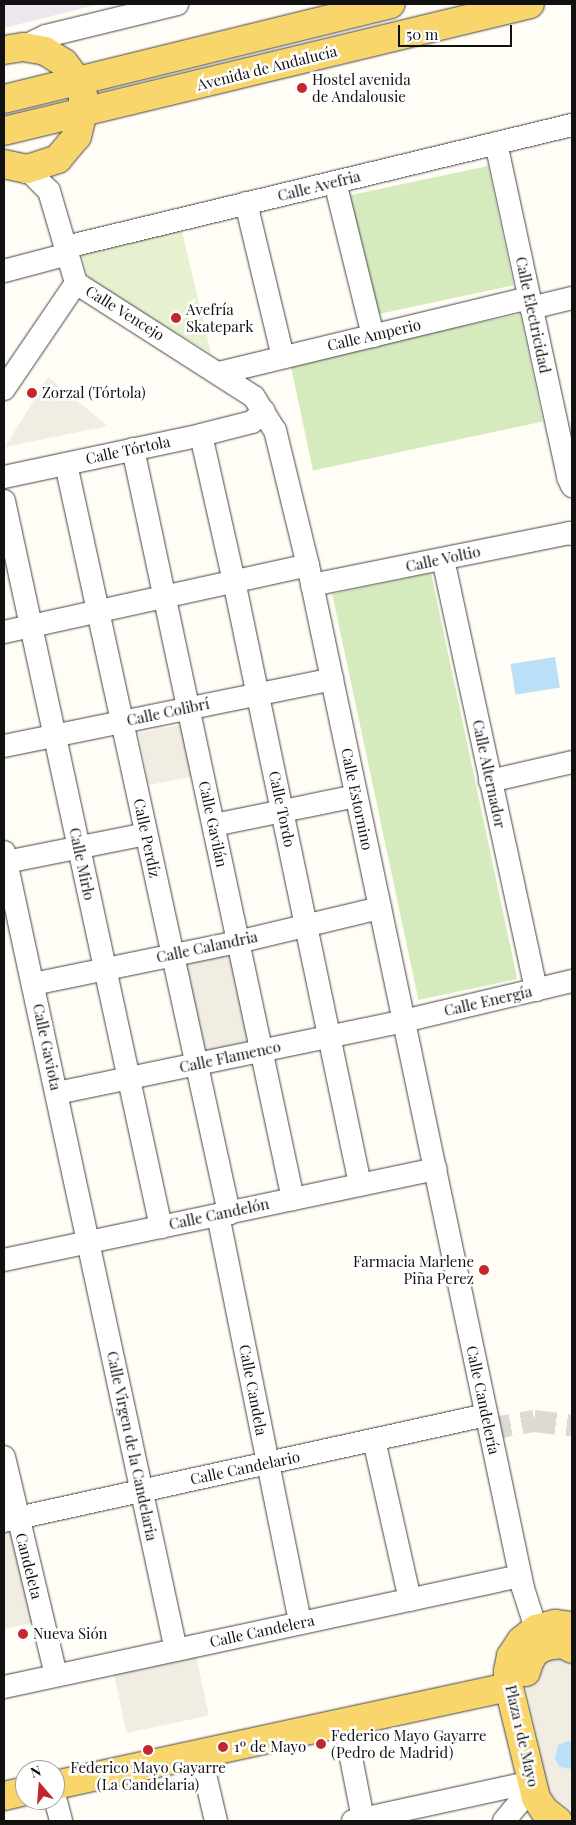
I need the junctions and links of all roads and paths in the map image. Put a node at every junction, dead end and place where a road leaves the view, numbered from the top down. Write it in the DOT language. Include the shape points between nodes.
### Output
graph roads {
  1 [pos="177,4"];
  2 [pos="390,4"];
  3 [pos="530,4"];
  4 [pos="13,48"];
  5 [pos="78,80"];
  6 [pos="4,99"];
  7 [pos="84,112"];
  8 [pos="572,125"];
  9 [pos="4,131"];
  10 [pos="496,143"];
  11 [pos="58,159"];
  12 [pos="15,167"];
  13 [pos="335,182"];
  14 [pos="49,190"];
  15 [pos="246,203"];
  16 [pos="67,250"];
  17 [pos="4,271"];
  18 [pos="76,283"];
  19 [pos="572,298"];
  20 [pos="530,303"];
  21 [pos="373,336"];
  22 [pos="283,357"];
  23 [pos="219,373"];
  24 [pos="4,389"];
  25 [pos="261,415"];
  26 [pos="564,423"];
  27 [pos="201,435"];
  28 [pos="133,449"];
  29 [pos="66,464"];
  30 [pos="4,477"];
  31 [pos="572,486"];
  32 [pos="4,501"];
  33 [pos="572,534"];
  34 [pos="443,559"];
  35 [pos="310,575"];
  36 [pos="234,581"];
  37 [pos="165,596"];
  38 [pos="98,611"];
  39 [pos="31,626"];
  40 [pos="4,632"];
  41 [pos="332,678"];
  42 [pos="258,694"];
  43 [pos="188,708"];
  44 [pos="122,722"];
  45 [pos="54,736"];
  46 [pos="4,746"];
  47 [pos="572,762"];
  48 [pos="490,781"];
  49 [pos="356,796"];
  50 [pos="282,811"];
  51 [pos="214,825"];
  52 [pos="146,834"];
  53 [pos="79,847"];
  54 [pos="5,857"];
  55 [pos="380,908"];
  56 [pos="306,924"];
  57 [pos="238,942"];
  58 [pos="172,954"];
  59 [pos="105,968"];
  60 [pos="572,981"];
  61 [pos="33,984"];
  62 [pos="536,990"];
  63 [pos="404,1021"];
  64 [pos="330,1036"];
  65 [pos="261,1051"];
  66 [pos="196,1064"];
  67 [pos="129,1078"];
  68 [pos="57,1093"];
  69 [pos="435,1169"];
  70 [pos="360,1184"];
  71 [pos="293,1198"];
  72 [pos="223,1214"];
  73 [pos="161,1227"];
  74 [pos="89,1242"];
  75 [pos="4,1260"];
  76 [pos="486,1415"];
  77 [pos="374,1440"];
  78 [pos="4,1457"];
  79 [pos="268,1463"];
  80 [pos="142,1490"];
  81 [pos="10,1519"];
  82 [pos="520,1576"];
  83 [pos="410,1600"];
  84 [pos="300,1623"];
  85 [pos="572,1626"];
  86 [pos="536,1629"];
  87 [pos="572,1649"];
  88 [pos="176,1650"];
  89 [pos="56,1676"];
  90 [pos="4,1687"];
  91 [pos="510,1692"];
  92 [pos="344,1722"];
  93 [pos="534,1733"];
  94 [pos="200,1753"];
  95 [pos="65,1783"];
  96 [pos="532,1784"];
  97 [pos="554,1818"];
  98 [pos="358,1820"];
  99 [pos="216,1821"];
  100 [pos="504,1821"];
  1 -- 4 [label="street" via="46,36"];
  2 -- 5 [label="main road"];
  3 -- 7 [label="main road, Avenida de Andalucía"];
  4 -- 5 [label="main road" via="45,51 64,63"];
  5 -- 6 [label="main road"];
  5 -- 7 [label="main road"];
  7 -- 9 [label="main road, Avenida de Andalucía"];
  7 -- 11 [label="main road" via="76,136"];
  8 -- 10 [label="street, Calle Avefria"];
  10 -- 13 [label="street, Calle Avefria"];
  10 -- 20 [label="street, Calle Electricidad"];
  11 -- 12 [label="main road"];
  11 -- 14 [label="street"];
  12 -- 14 [label="street"];
  13 -- 15 [label="street, Calle Avefria"];
  13 -- 21 [label="street"];
  14 -- 16 [label="street, Calle Vencejo"];
  15 -- 16 [label="street, Calle Avefria"];
  15 -- 22 [label="street"];
  16 -- 17 [label="street, Calle Avefria"];
  16 -- 18 [label="street, Calle Vencejo"];
  18 -- 23 [label="street, Calle Vencejo"];
  18 -- 24 [label="street"];
  19 -- 20 [label="street, Calle Amperio"];
  20 -- 21 [label="street, Calle Amperio"];
  20 -- 26 [label="street, Calle Electricidad"];
  21 -- 22 [label="street, Calle Amperio"];
  22 -- 23 [label="street, Calle Amperio"];
  23 -- 25 [label="street, Calle Vencejo"];
  25 -- 27 [label="street, Calle Tórtola"];
  25 -- 35 [label="street, Calle Estornino"];
  26 -- 31 [label="street, Calle Electricidad"];
  27 -- 28 [label="street, Calle Tórtola"];
  27 -- 36 [label="street, Calle Tordo"];
  28 -- 29 [label="street, Calle Tórtola"];
  28 -- 37 [label="street, Calle Gavilán"];
  29 -- 30 [label="street, Calle Tórtola"];
  29 -- 38 [label="street, Calle Perdíz"];
  32 -- 39 [label="street, Calle Mirlo"];
  33 -- 34 [label="street, Calle Voltio"];
  34 -- 35 [label="street, Calle Voltio"];
  34 -- 48 [label="street, Calle Alternador"];
  35 -- 36 [label="street, Calle Voltio"];
  35 -- 41 [label="street, Calle Estornino"];
  36 -- 37 [label="street, Calle Voltio"];
  36 -- 42 [label="street, Calle Tordo"];
  37 -- 38 [label="street, Calle Voltio"];
  37 -- 43 [label="street, Calle Gavilán"];
  38 -- 39 [label="street, Calle Voltio"];
  38 -- 44 [label="street, Calle Perdíz"];
  39 -- 40 [label="street, Calle Voltio"];
  39 -- 45 [label="street, Calle Mirlo"];
  41 -- 42 [label="street, Calle Colibrí"];
  41 -- 49 [label="street, Calle Estornino"];
  42 -- 43 [label="street, Calle Colibrí"];
  42 -- 50 [label="street, Calle Tordo"];
  43 -- 44 [label="street, Calle Colibrí"];
  43 -- 51 [label="street, Calle Gavilán"];
  44 -- 45 [label="street, Calle Colibrí"];
  44 -- 52 [label="street, Calle Perdíz"];
  45 -- 46 [label="street, Calle Colibrí"];
  45 -- 53 [label="street, Calle Mirlo"];
  47 -- 48 [label="street"];
  48 -- 62 [label="street, Calle Alternador"];
  49 -- 50 [label="street"];
  49 -- 55 [label="street, Calle Estornino"];
  50 -- 51 [label="street"];
  50 -- 56 [label="street, Calle Tordo"];
  51 -- 57 [label="street, Calle Gavilán"];
  52 -- 53 [label="street"];
  52 -- 58 [label="street, Calle Perdíz"];
  53 -- 54 [label="street"];
  53 -- 59 [label="street, Calle Mirlo"];
  54 -- 61 [label="street, Calle Gaviota"];
  55 -- 56 [label="street, Calle Calandria"];
  55 -- 63 [label="street, Calle Estornino"];
  56 -- 57 [label="street, Calle Calandria"];
  56 -- 64 [label="street, Calle Tordo"];
  57 -- 58 [label="street, Calle Calandria"];
  57 -- 65 [label="street, Calle Gavilán"];
  58 -- 59 [label="street, Calle Calandria"];
  58 -- 66 [label="street, Calle Perdíz"];
  59 -- 61 [label="street, Calle Calandria"];
  59 -- 67 [label="street, Calle Mirlo"];
  60 -- 62 [label="street, Calle Energía"];
  61 -- 68 [label="street, Calle Gaviota"];
  62 -- 63 [label="street, Calle Energía"];
  63 -- 64 [label="street, Calle Flamenco"];
  63 -- 69 [label="street, Calle Estornino"];
  64 -- 65 [label="street, Calle Flamenco"];
  64 -- 70 [label="street, Calle Tordo"];
  65 -- 66 [label="street, Calle Flamenco"];
  65 -- 71 [label="street, Calle Gavilán"];
  66 -- 67 [label="street, Calle Flamenco"];
  66 -- 72 [label="street, Calle Perdíz"];
  67 -- 68 [label="street, Calle Flamenco"];
  67 -- 73 [label="street, Calle Mirlo"];
  68 -- 74 [label="street, Calle Gaviota"];
  69 -- 70 [label="street, Calle Candelón"];
  69 -- 76 [label="street, Calle Candelería"];
  70 -- 71 [label="street, Calle Candelón"];
  71 -- 72 [label="street, Calle Candelón"];
  72 -- 73 [label="street, Calle Candelón"];
  72 -- 79 [label="street, Calle Candela"];
  73 -- 74 [label="street, Calle Candelón"];
  74 -- 75 [label="street, Calle Candelón"];
  74 -- 80 [label="street, Calle Virgen de la Candelaria"];
  76 -- 77 [label="street, Calle Candelario"];
  76 -- 82 [label="street, Calle Candelería"];
  77 -- 79 [label="street, Calle Candelario"];
  77 -- 83 [label="street"];
  78 -- 81 [label="street, Candeleta"];
  79 -- 80 [label="street, Calle Candelario"];
  79 -- 84 [label="street, Calle Candela"];
  80 -- 81 [label="street, Calle Candelario"];
  80 -- 88 [label="street, Calle Virgen de la Candelaria"];
  81 -- 89 [label="street, Candeleta"];
  82 -- 83 [label="street, Calle Candelera"];
  82 -- 86 [label="street, Calle Candelería"];
  83 -- 84 [label="street, Calle Candelera"];
  84 -- 88 [label="street, Calle Candelera"];
  85 -- 86 [label="main road" via="555,1624"];
  86 -- 91 [label="main road, Plaza 1 de Mayo" via="521,1641 511,1656 508,1671"];
  87 -- 93 [label="main road" via="563,1644 546,1646 535,1652 529,1662 524,1677"];
  88 -- 89 [label="street, Calle Candelera"];
  89 -- 90 [label="street, Calle Candelera"];
  91 -- 92 [label="main road"];
  91 -- 93 [label="main road" via="524,1709"];
  91 -- 96 [label="main road, Plaza 1 de Mayo"];
  92 -- 94 [label="main road"];
  92 -- 98 [label="street"];
  93 -- 97 [label="main road"];
  94 -- 95 [label="main road"];
  94 -- 99 [label="street"];
  96 -- 97 [label="main road, Plaza 1 de Mayo" via="544,1810"];
  96 -- 98 [label="street"];
  96 -- 100 [label="street"];
}
